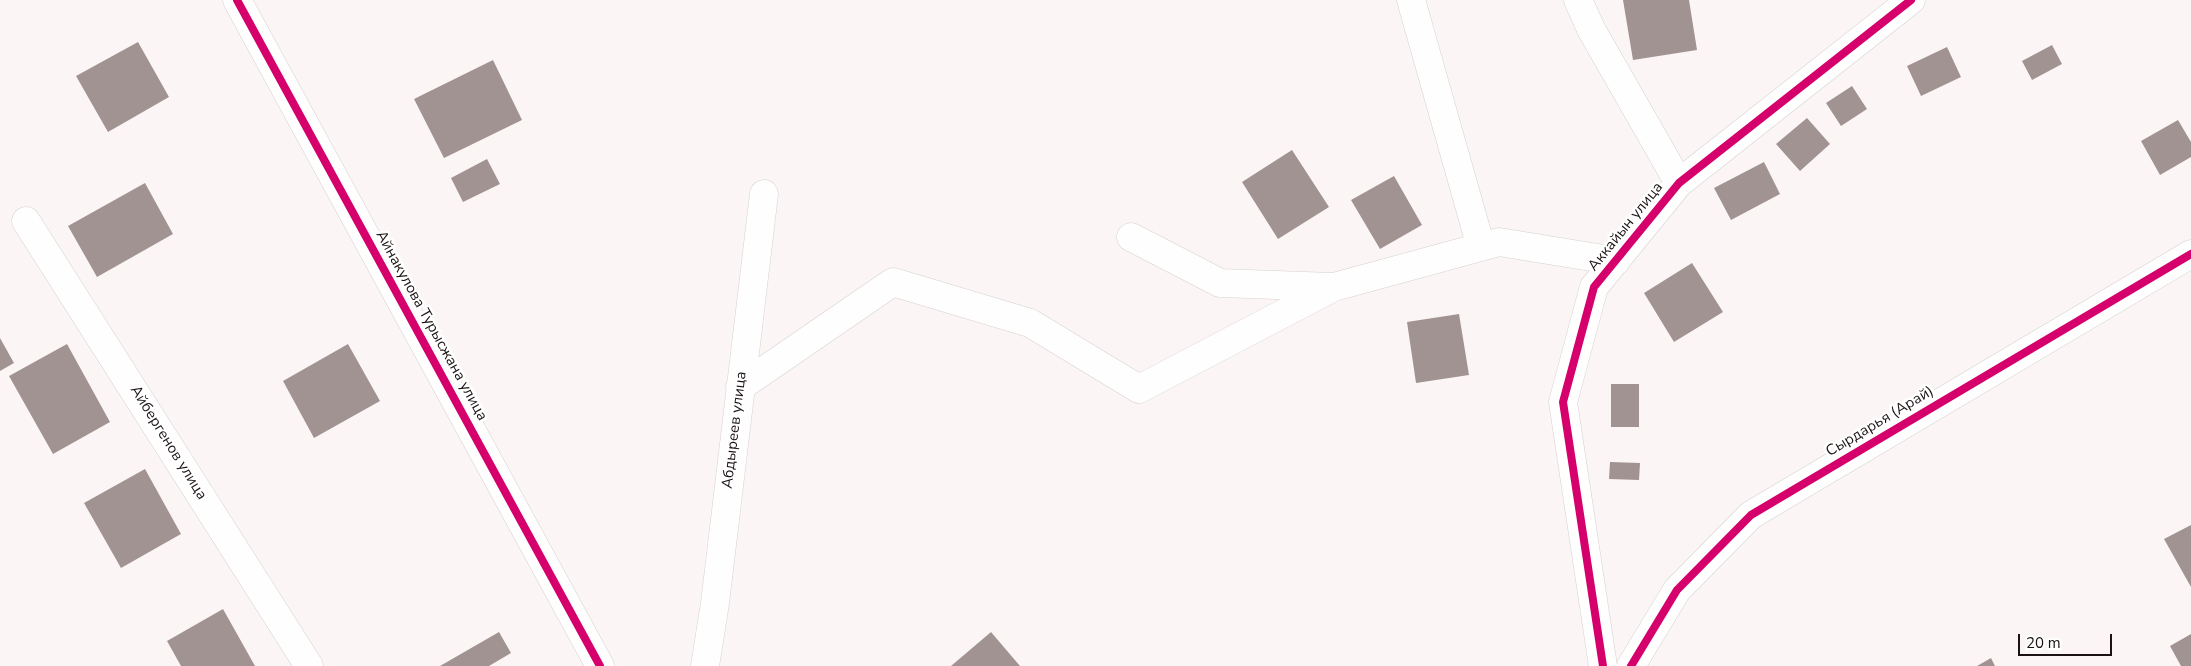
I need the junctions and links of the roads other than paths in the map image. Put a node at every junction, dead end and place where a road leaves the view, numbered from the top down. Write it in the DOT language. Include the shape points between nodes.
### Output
graph roads {
  1 [pos="237,0"];
  2 [pos="1411,0"];
  3 [pos="1578,0"];
  4 [pos="1910,0"];
  5 [pos="1679,183"];
  6 [pos="764,194"];
  7 [pos="26,221"];
  8 [pos="1131,238"];
  9 [pos="1480,247"];
  10 [pos="2191,254"];
  11 [pos="1616,261"];
  12 [pos="1334,288"];
  13 [pos="740,387"];
  14 [pos="309,666"];
  15 [pos="600,666"];
  16 [pos="705,666"];
  17 [pos="1603,666"];
  18 [pos="1631,666"];
  1 -- 15 [label="street, Айнакулова Турысжана улица"];
  2 -- 9 [label="street"];
  3 -- 5 [label="street" via="1591,29"];
  4 -- 5 [label="street, Аккайын улица"];
  5 -- 11 [label="street, Аккайын улица"];
  6 -- 13 [label="street, Абдыреев улица"];
  7 -- 14 [label="street, Айбергенов улица"];
  8 -- 12 [label="street" via="1220,283"];
  9 -- 11 [label="street" via="1499,242"];
  9 -- 12 [label="street"];
  10 -- 18 [label="street, Сырдарья (Арай)" via="1751,515 1677,590"];
  11 -- 17 [label="street, Аккайын улица" via="1594,287 1563,402"];
  12 -- 13 [label="street" via="1140,389 1030,323 893,282"];
  13 -- 16 [label="street, Абдыреев улица"];
}
